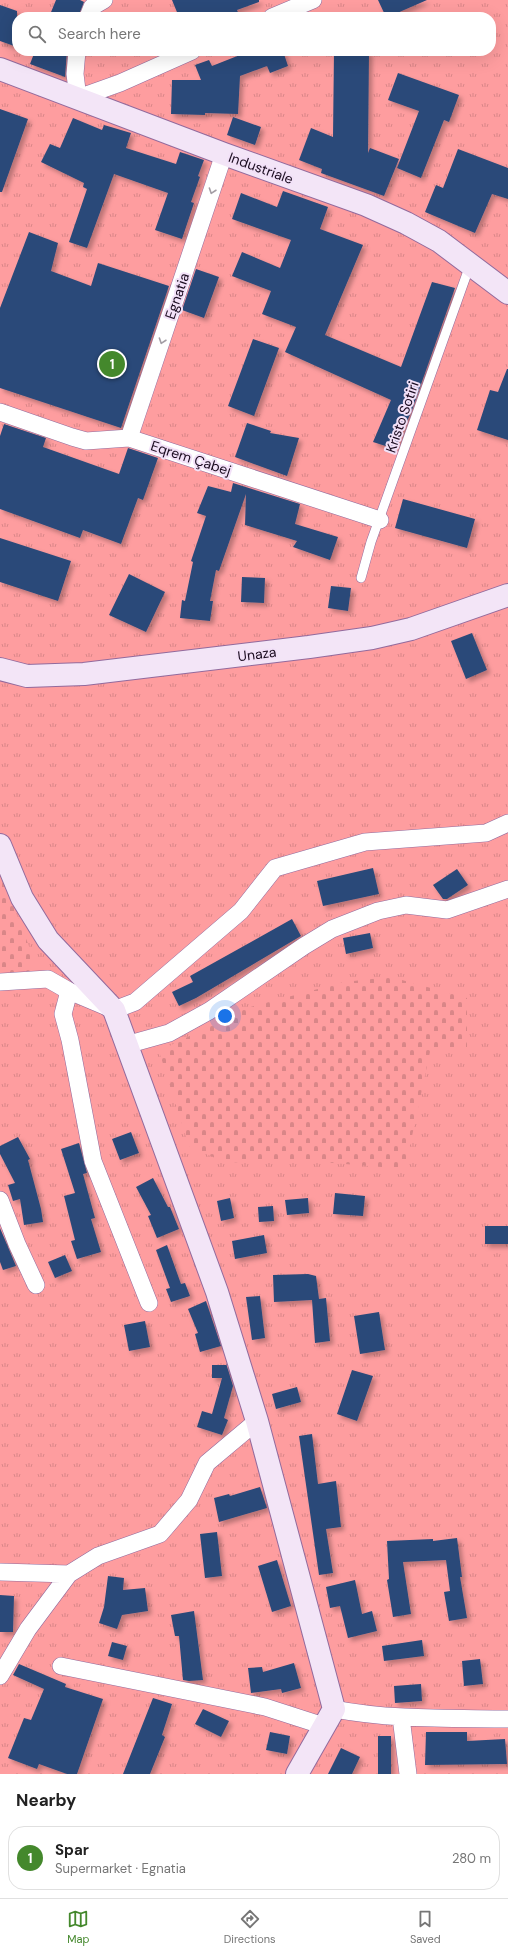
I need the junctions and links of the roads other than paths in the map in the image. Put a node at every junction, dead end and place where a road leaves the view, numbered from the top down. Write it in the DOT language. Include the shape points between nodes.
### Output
graph roads {
  1 [pos="313,0"];
  2 [pos="284,12"];
  3 [pos="77,56"];
  4 [pos="180,56"];
  5 [pos="0,69"];
  6 [pos="78,98"];
  7 [pos="224,154"];
  8 [pos="470,265"];
  9 [pos="508,293"];
  10 [pos="0,412"];
  11 [pos="129,438"];
  12 [pos="380,520"];
  13 [pos="361,578"];
  14 [pos="508,595"];
  15 [pos="0,669"];
  16 [pos="508,823"];
  17 [pos="0,845"];
  18 [pos="508,889"];
  19 [pos="0,982"];
  20 [pos="69,991"];
  21 [pos="114,1010"];
  22 [pos="126,1045"];
  23 [pos="0,1200"];
  24 [pos="36,1285"];
  25 [pos="149,1303"];
  26 [pos="257,1421"];
  27 [pos="0,1572"];
  28 [pos="69,1574"];
  29 [pos="61,1666"];
  30 [pos="0,1676"];
  31 [pos="329,1717"];
  32 [pos="401,1717"];
  33 [pos="508,1719"];
  34 [pos="297,1774"];
  35 [pos="408,1774"];
  1 -- 2 [label="street"];
  3 -- 6 [label="street" via="75,74"];
  4 -- 6 [label="street"];
  5 -- 6 [label="main road, Industriale"];
  6 -- 7 [label="main road, Industriale"];
  7 -- 8 [label="main road, Industriale" via="366,205 406,223 439,241"];
  7 -- 11 [label="street, Egnatia, one-way"];
  8 -- 9 [label="main road, Industriale"];
  8 -- 12 [label="lane, Kristo Sotiri"];
  10 -- 11 [label="street, Eqrem Çabej" via="86,440"];
  11 -- 12 [label="street, Eqrem Çabej"];
  12 -- 13 [label="lane, Kristo Sotiri"];
  14 -- 15 [label="main road, Unaza" via="411,629 372,638 84,674 27,676"];
  16 -- 21 [label="street" via="486,833 365,842 275,868 241,911 135,1002"];
  17 -- 21 [label="main road" via="22,898 48,940"];
  18 -- 22 [label="street" via="447,910 406,905 378,911 332,929 209,1011 169,1033"];
  19 -- 20 [label="street" via="48,979"];
  20 -- 21 [label="street"];
  20 -- 25 [label="street" via="63,1014 93,1161"];
  21 -- 22 [label="main road"];
  22 -- 26 [label="main road" via="217,1292"];
  23 -- 24 [label="street"];
  26 -- 28 [label="street" via="207,1464 189,1500 160,1534 98,1556"];
  26 -- 31 [label="main road"];
  27 -- 28 [label="street"];
  28 -- 30 [label="street" via="28,1629"];
  29 -- 31 [label="street" via="265,1707"];
  31 -- 32 [label="street" via="362,1714"];
  31 -- 34 [label="main road"];
  32 -- 33 [label="street"];
  32 -- 35 [label="street"];
}
